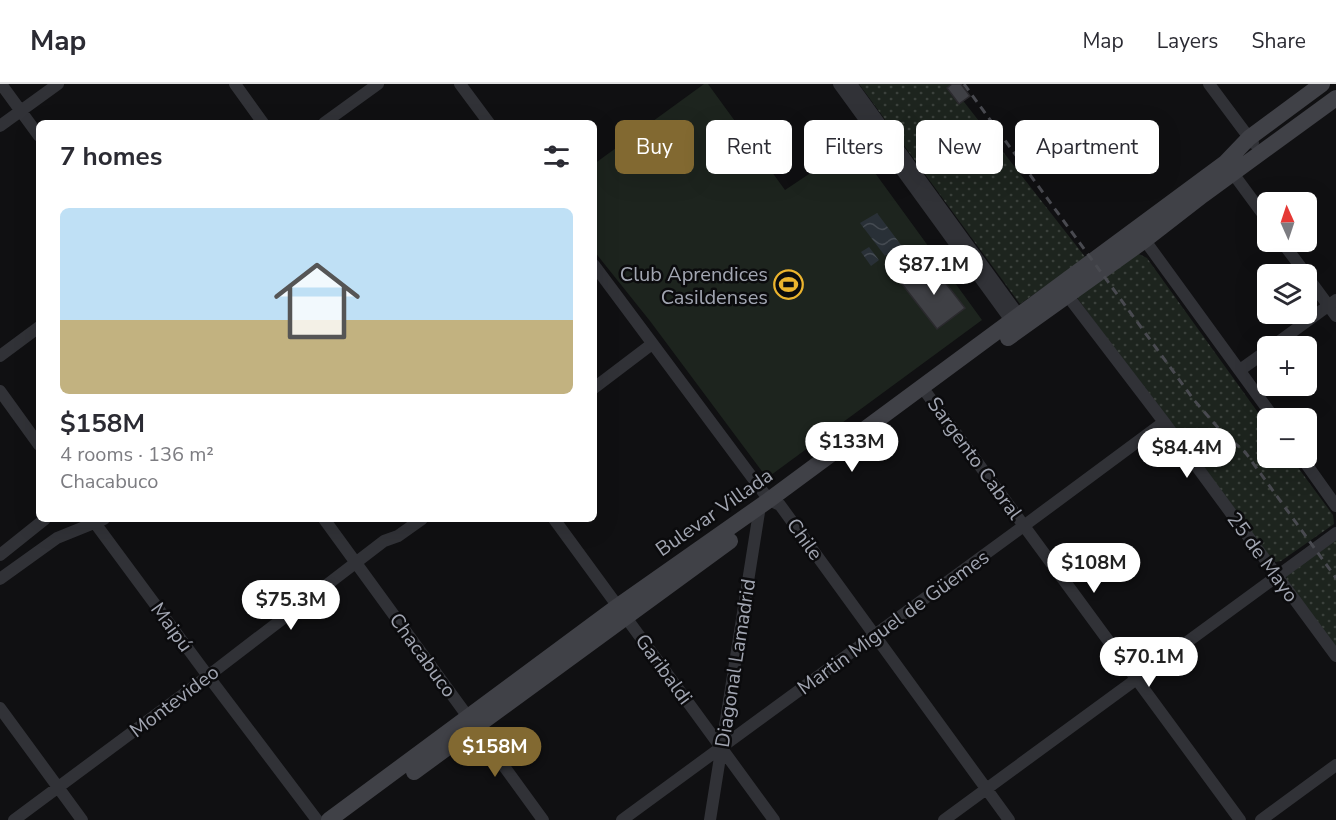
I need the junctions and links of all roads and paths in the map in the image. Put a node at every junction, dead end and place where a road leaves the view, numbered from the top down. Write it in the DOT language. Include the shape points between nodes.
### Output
graph roads {
  1 [pos="1,84"];
  2 [pos="58,84"];
  3 [pos="235,84"];
  4 [pos="378,84"];
  5 [pos="460,84"];
  6 [pos="839,84"];
  7 [pos="851,84"];
  8 [pos="1209,84"];
  9 [pos="1322,84"];
  10 [pos="1336,98"];
  11 [pos="21,111"];
  12 [pos="261,120"];
  13 [pos="328,120"];
  14 [pos="487,120"];
  15 [pos="0,126"];
  16 [pos="36,132"];
  17 [pos="1249,138"];
  18 [pos="1261,153"];
  19 [pos="1229,168"];
  20 [pos="1257,206"];
  21 [pos="1140,235"];
  22 [pos="597,269"];
  23 [pos="1317,288"];
  24 [pos="1063,290"];
  25 [pos="1334,307"];
  26 [pos="1019,323"];
  27 [pos="36,329"];
  28 [pos="1289,336"];
  29 [pos="652,344"];
  30 [pos="0,356"];
  31 [pos="1257,358"];
  32 [pos="1240,370"];
  33 [pos="597,386"];
  34 [pos="0,391"];
  35 [pos="926,391"];
  36 [pos="1267,408"];
  37 [pos="1164,422"];
  38 [pos="36,441"];
  39 [pos="1309,468"];
  40 [pos="1336,506"];
  41 [pos="767,508"];
  42 [pos="41,522"];
  43 [pos="92,522"];
  44 [pos="98,522"];
  45 [pos="326,522"];
  46 [pos="418,522"];
  47 [pos="556,522"];
  48 [pos="1025,525"];
  49 [pos="1336,533"];
  50 [pos="0,555"];
  51 [pos="357,563"];
  52 [pos="1277,576"];
  53 [pos="0,579"];
  54 [pos="622,612"];
  55 [pos="874,636"];
  56 [pos="1336,656"];
  57 [pos="208,676"];
  58 [pos="1137,679"];
  59 [pos="0,708"];
  60 [pos="472,722"];
  61 [pos="721,747"];
  62 [pos="1336,765"];
  63 [pos="58,788"];
  64 [pos="986,789"];
  65 [pos="14,820"];
  66 [pos="82,820"];
  67 [pos="317,820"];
  68 [pos="329,820"];
  69 [pos="348,820"];
  70 [pos="543,820"];
  71 [pos="622,820"];
  72 [pos="710,820"];
  73 [pos="774,820"];
  74 [pos="944,820"];
  75 [pos="1009,820"];
  76 [pos="1240,820"];
  77 [pos="1261,820"];
  1 -- 11 [label="street"];
  2 -- 11 [label="street"];
  3 -- 12 [label="street"];
  4 -- 13 [label="street"];
  5 -- 14 [label="street"];
  6 -- 26 [label="street"];
  7 -- 26 [label="street"];
  8 -- 17 [label="street"];
  9 -- 17 [label="main road, Bulevar Villada"];
  10 -- 18 [label="main road, Bulevar Villada"];
  11 -- 15 [label="street"];
  11 -- 16 [label="street"];
  17 -- 18 [label="street"];
  17 -- 19 [label="main road, Bulevar Villada"];
  18 -- 19 [label="main road, Bulevar Villada"];
  19 -- 20 [label="street"];
  19 -- 21 [label="main road, Bulevar Villada"];
  21 -- 24 [label="main road, Bulevar Villada"];
  21 -- 32 [label="street"];
  22 -- 29 [label="street, Chile"];
  23 -- 25 [label="street"];
  24 -- 26 [label="main road, Bulevar Villada"];
  24 -- 37 [label="street, 25 de Mayo"];
  25 -- 28 [label="street"];
  26 -- 35 [label="main road, Bulevar Villada"];
  27 -- 30 [label="street"];
  29 -- 33 [label="street"];
  29 -- 41 [label="street, Chile"];
  31 -- 32 [label="street"];
  32 -- 36 [label="street"];
  34 -- 38 [label="street"];
  35 -- 41 [label="main road, Bulevar Villada"];
  35 -- 48 [label="street, Sargento Cabral"];
  37 -- 48 [label="street, Martin Miguel de Güemes"];
  37 -- 52 [label="street, 25 de Mayo"];
  39 -- 40 [label="street"];
  41 -- 54 [label="main road, Bulevar Villada"];
  41 -- 55 [label="street, Chile"];
  41 -- 61 [label="street, Diagonal Lamadrid"];
  42 -- 50 [label="street"];
  43 -- 53 [label="street" via="57,538"];
  44 -- 57 [label="street, Maipú"];
  45 -- 51 [label="street, Chacabuco"];
  46 -- 51 [label="street, Montevideo" via="384,541"];
  47 -- 54 [label="street, Garibaldi"];
  48 -- 55 [label="street, Martin Miguel de Güemes"];
  48 -- 58 [label="street, Sargento Cabral"];
  49 -- 52 [label="street"];
  51 -- 57 [label="street, Montevideo"];
  51 -- 60 [label="street, Chacabuco"];
  52 -- 56 [label="street, 25 de Mayo"];
  52 -- 58 [label="street"];
  54 -- 60 [label="main road, Bulevar Villada"];
  54 -- 61 [label="street, Garibaldi"];
  55 -- 61 [label="street, Martin Miguel de Güemes"];
  55 -- 64 [label="street, Chile"];
  57 -- 63 [label="street, Montevideo"];
  57 -- 67 [label="street, Maipú"];
  58 -- 64 [label="street"];
  58 -- 76 [label="street, Sargento Cabral"];
  59 -- 63 [label="street"];
  60 -- 68 [label="main road, Bulevar Villada"];
  60 -- 69 [label="main road, Bulevar Villada"];
  60 -- 70 [label="street, Chacabuco"];
  61 -- 71 [label="street, Martin Miguel de Güemes"];
  61 -- 72 [label="street, Diagonal Lamadrid"];
  61 -- 73 [label="street, Garibaldi"];
  62 -- 77 [label="street"];
  63 -- 65 [label="street, Montevideo"];
  63 -- 66 [label="street"];
  64 -- 74 [label="street"];
  64 -- 75 [label="street, Chile"];
}
